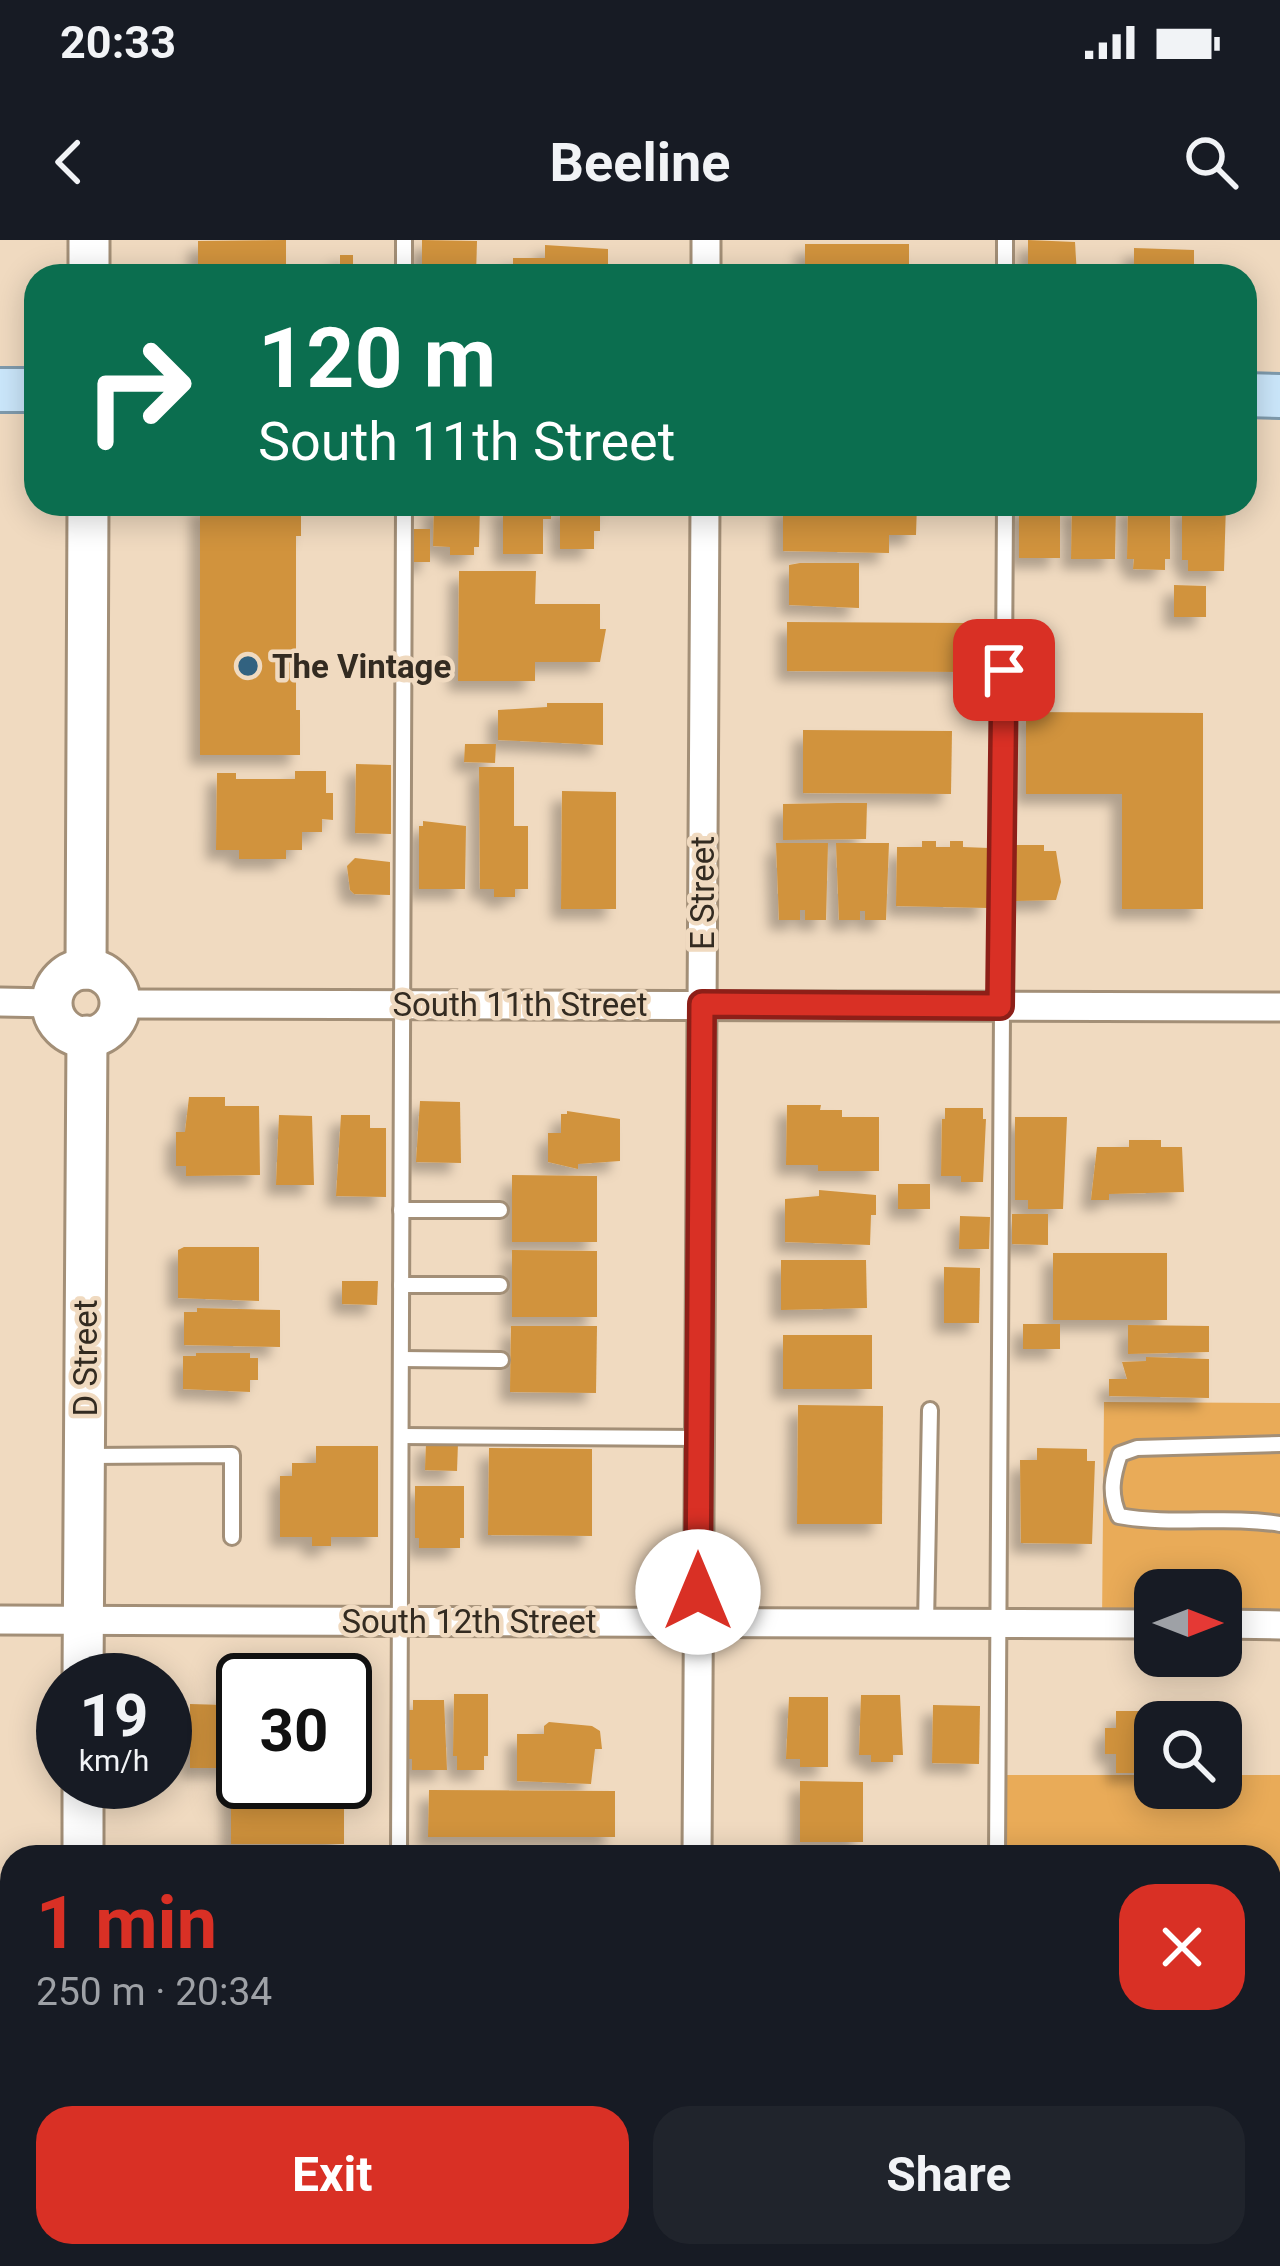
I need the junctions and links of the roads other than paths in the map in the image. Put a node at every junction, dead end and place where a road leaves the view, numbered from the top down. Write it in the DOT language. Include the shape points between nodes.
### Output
graph roads {
  1 [pos="88,516"];
  2 [pos="404,516"];
  3 [pos="705,516"];
  4 [pos="1005,516"];
  5 [pos="86,969"];
  6 [pos="0,1002"];
  7 [pos="52,1003"];
  8 [pos="400,1003"];
  9 [pos="120,1004"];
  10 [pos="702,1004"];
  11 [pos="1000,1006"];
  12 [pos="1280,1007"];
  13 [pos="88,1036"];
  14 [pos="400,1210"];
  15 [pos="500,1210"];
  16 [pos="400,1285"];
  17 [pos="500,1285"];
  18 [pos="400,1359"];
  19 [pos="501,1360"];
  20 [pos="930,1410"];
  21 [pos="400,1436"];
  22 [pos="699,1438"];
  23 [pos="1280,1444"];
  24 [pos="84,1456"];
  25 [pos="1280,1523"];
  26 [pos="232,1537"];
  27 [pos="84,1619"];
  28 [pos="0,1620"];
  29 [pos="401,1621"];
  30 [pos="698,1622"];
  31 [pos="926,1624"];
  32 [pos="999,1624"];
  33 [pos="1134,1624"];
  34 [pos="1242,1624"];
  35 [pos="1280,1625"];
  36 [pos="83,1653"];
  37 [pos="82,1809"];
  38 [pos="82,1845"];
  39 [pos="399,1845"];
  40 [pos="697,1845"];
  41 [pos="998,1845"];
  1 -- 5 [label="street"];
  2 -- 8 [label="lane"];
  3 -- 10 [label="street, E Street"];
  4 -- 11 [label="lane"];
  5 -- 7 [label="street" via="65,976"];
  5 -- 9 [label="street" via="113,982"];
  6 -- 7 [label="street"];
  7 -- 13 [label="street" via="63,1027"];
  8 -- 9 [label="street, South 11th Street"];
  8 -- 10 [label="street, South 11th Street"];
  8 -- 14 [label="lane"];
  9 -- 13 [label="street" via="112,1024"];
  10 -- 11 [label="street, South 11th Street"];
  10 -- 22 [label="street, E Street"];
  11 -- 12 [label="street, South 11th Street"];
  11 -- 32 [label="lane"];
  13 -- 24 [label="street, D Street"];
  14 -- 15 [label="lane"];
  14 -- 16 [label="lane"];
  16 -- 17 [label="lane"];
  16 -- 18 [label="lane"];
  18 -- 19 [label="lane"];
  18 -- 21 [label="lane"];
  20 -- 31 [label="lane"];
  21 -- 22 [label="lane"];
  21 -- 29 [label="lane"];
  22 -- 30 [label="street, E Street"];
  23 -- 25 [label="lane" via="1137,1448 1120,1454 1112,1500 1119,1516 1140,1520"];
  24 -- 26 [label="lane" via="232,1455"];
  24 -- 27 [label="street, D Street"];
  27 -- 28 [label="street, South 12th Street"];
  27 -- 29 [label="street, South 12th Street"];
  27 -- 36 [label="street, D Street"];
  29 -- 30 [label="street, South 12th Street"];
  29 -- 39 [label="lane"];
  30 -- 31 [label="street, South 12th Street"];
  30 -- 40 [label="street, E Street"];
  31 -- 32 [label="street, South 12th Street"];
  32 -- 33 [label="street, South 12th Street"];
  32 -- 41 [label="lane"];
  34 -- 35 [label="street"];
  37 -- 38 [label="street"];
}
